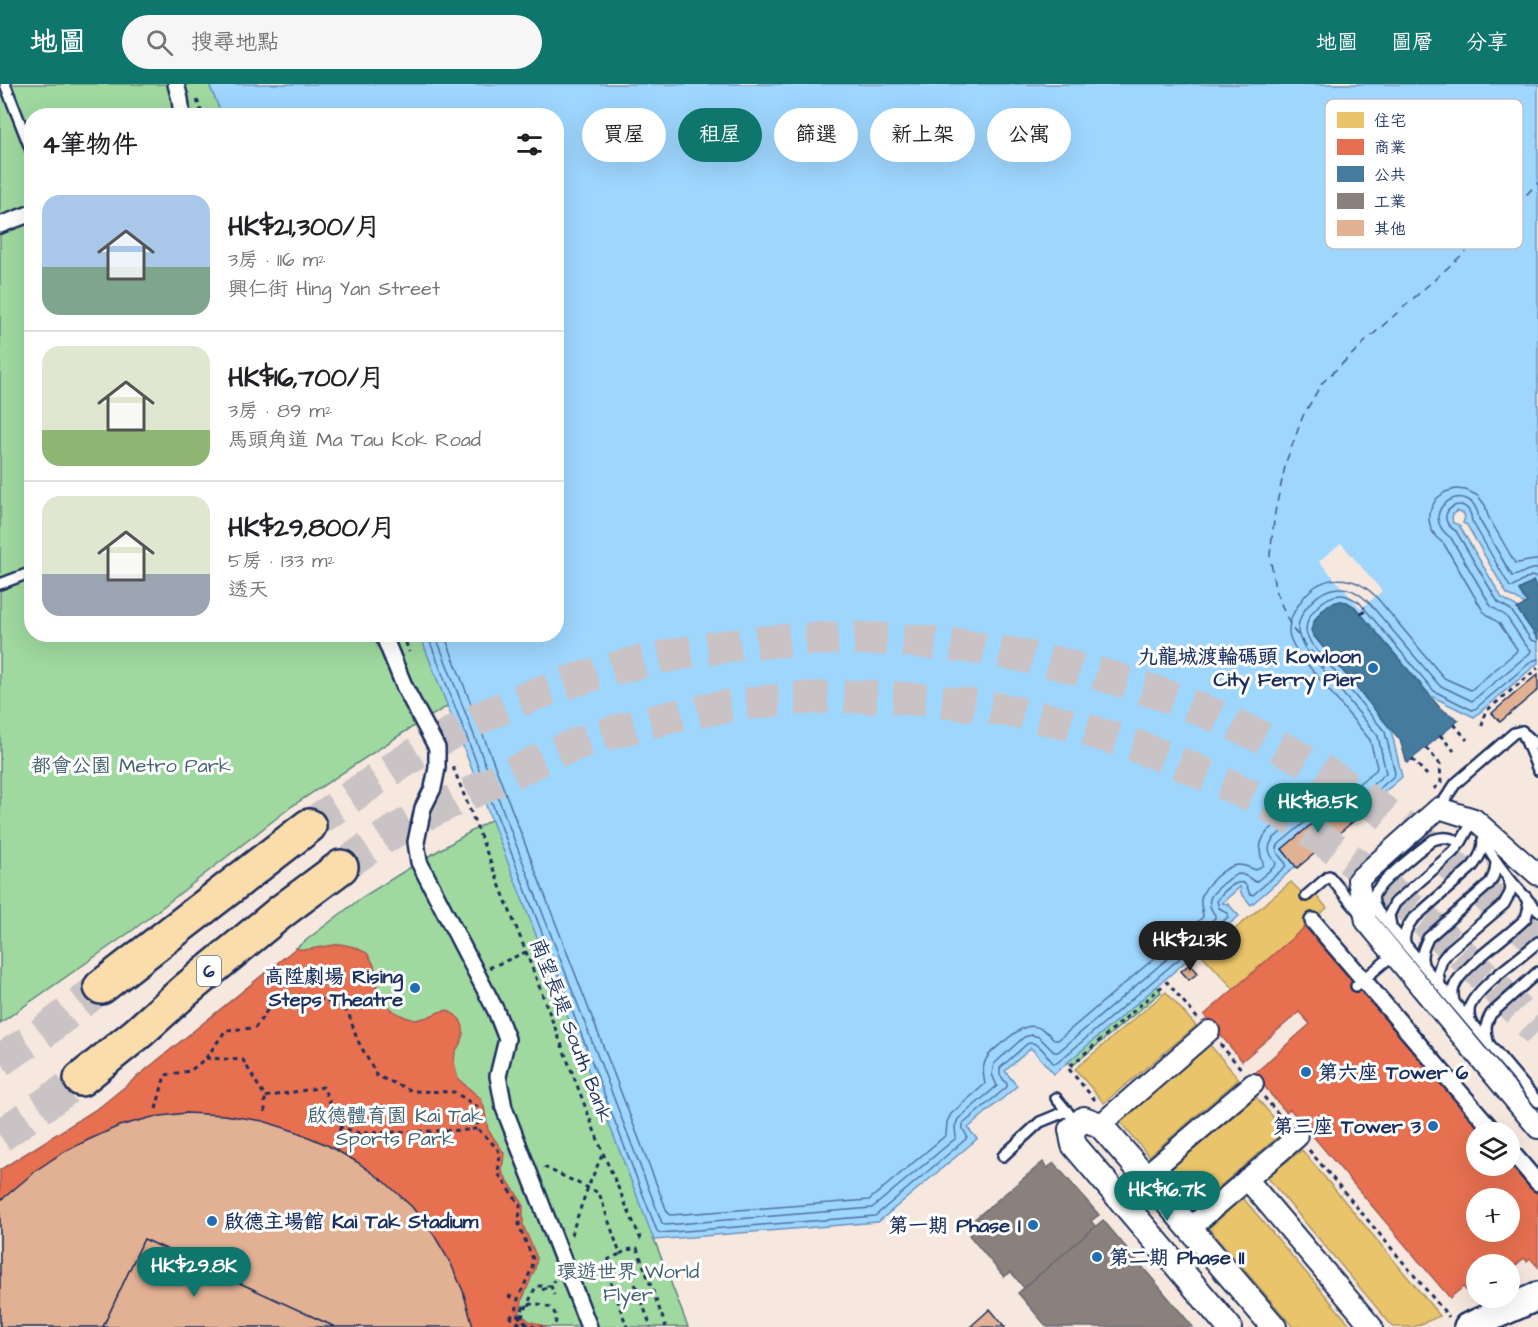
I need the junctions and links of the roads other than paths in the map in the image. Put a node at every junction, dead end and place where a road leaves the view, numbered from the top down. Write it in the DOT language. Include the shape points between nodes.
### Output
graph roads {
  1 [pos="5,84"];
  2 [pos="176,84"];
  3 [pos="181,108"];
  4 [pos="24,133"];
  5 [pos="24,216"];
  6 [pos="0,225"];
  7 [pos="24,575"];
  8 [pos="0,584"];
  9 [pos="386,642"];
  10 [pos="1522,731"];
  11 [pos="1538,746"];
  12 [pos="1538,770"];
  13 [pos="1433,801"];
  14 [pos="1474,819"];
  15 [pos="309,826"];
  16 [pos="1483,840"];
  17 [pos="1461,842"];
  18 [pos="1496,863"];
  19 [pos="341,867"];
  20 [pos="1538,875"];
  21 [pos="1508,878"];
  22 [pos="1306,896"];
  23 [pos="1526,897"];
  24 [pos="1538,911"];
  25 [pos="1313,921"];
  26 [pos="1366,921"];
  27 [pos="1391,927"];
  28 [pos="1538,942"];
  29 [pos="1400,949"];
  30 [pos="1424,966"];
  31 [pos="1538,972"];
  32 [pos="1360,982"];
  33 [pos="1440,985"];
  34 [pos="101,987"];
  35 [pos="1455,1004"];
  36 [pos="1473,1025"];
  37 [pos="1209,1031"];
  38 [pos="1491,1046"];
  39 [pos="81,1078"];
  40 [pos="1253,1084"];
  41 [pos="1056,1098"];
  42 [pos="1538,1102"];
  43 [pos="1081,1120"];
  44 [pos="1485,1122"];
  45 [pos="1538,1128"];
  46 [pos="1297,1137"];
  47 [pos="1003,1156"];
  48 [pos="1520,1162"];
  49 [pos="1145,1176"];
  50 [pos="1247,1179"];
  51 [pos="1538,1183"];
  52 [pos="1190,1228"];
  53 [pos="1538,1296"];
  54 [pos="589,1327"];
  55 [pos="1228,1327"];
  56 [pos="1274,1327"];
  57 [pos="1372,1327"];
  58 [pos="1468,1327"];
  1 -- 4 [label="lane"];
  2 -- 3 [label="street"];
  5 -- 6 [label="street"];
  7 -- 8 [label="lane"];
  9 -- 54 [label="street" via="437,748 433,788 423,808 416,842 419,862 507,1039 498,1076 504,1108"];
  10 -- 11 [label="lane"];
  10 -- 12 [label="lane"];
  10 -- 13 [label="lane" via="1514,733"];
  13 -- 14 [label="street"];
  13 -- 26 [label="street" via="1358,880"];
  14 -- 16 [label="lane"];
  14 -- 17 [label="lane"];
  14 -- 20 [label="street"];
  15 -- 34 [label="highway"];
  16 -- 18 [label="lane"];
  16 -- 29 [label="lane" via="1478,860 1408,925"];
  17 -- 27 [label="lane" via="1395,903 1389,915"];
  17 -- 27 [label="lane" via="1433,840 1378,888 1374,901"];
  18 -- 21 [label="lane"];
  18 -- 30 [label="lane" via="1493,880 1428,938 1421,955"];
  19 -- 39 [label="highway, 6"];
  21 -- 23 [label="lane"];
  21 -- 33 [label="lane" via="1508,899 1442,960 1438,972"];
  22 -- 26 [label="lane" via="1329,876"];
  23 -- 24 [label="lane"];
  23 -- 35 [label="lane" via="1526,918 1462,974 1454,987"];
  25 -- 32 [label="street"];
  26 -- 29 [label="street"];
  27 -- 29 [label="lane"];
  28 -- 36 [label="lane" via="1478,994 1469,1011"];
  29 -- 30 [label="lane"];
  29 -- 32 [label="lane"];
  29 -- 45 [label="street"];
  30 -- 33 [label="lane"];
  31 -- 38 [label="lane" via="1491,1014 1485,1028"];
  32 -- 44 [label="street"];
  33 -- 35 [label="lane"];
  35 -- 36 [label="lane"];
  36 -- 38 [label="lane"];
  37 -- 43 [label="street"];
  38 -- 42 [label="lane"];
  40 -- 49 [label="street"];
  41 -- 43 [label="lane"];
  43 -- 47 [label="lane" via="1040,1122"];
  43 -- 49 [label="street"];
  43 -- 55 [label="street" via="1071,1131 1074,1145"];
  46 -- 50 [label="street"];
  48 -- 51 [label="street"];
  49 -- 52 [label="street"];
  50 -- 52 [label="street"];
  50 -- 57 [label="street"];
  52 -- 56 [label="street"];
  53 -- 58 [label="main road"];
}
